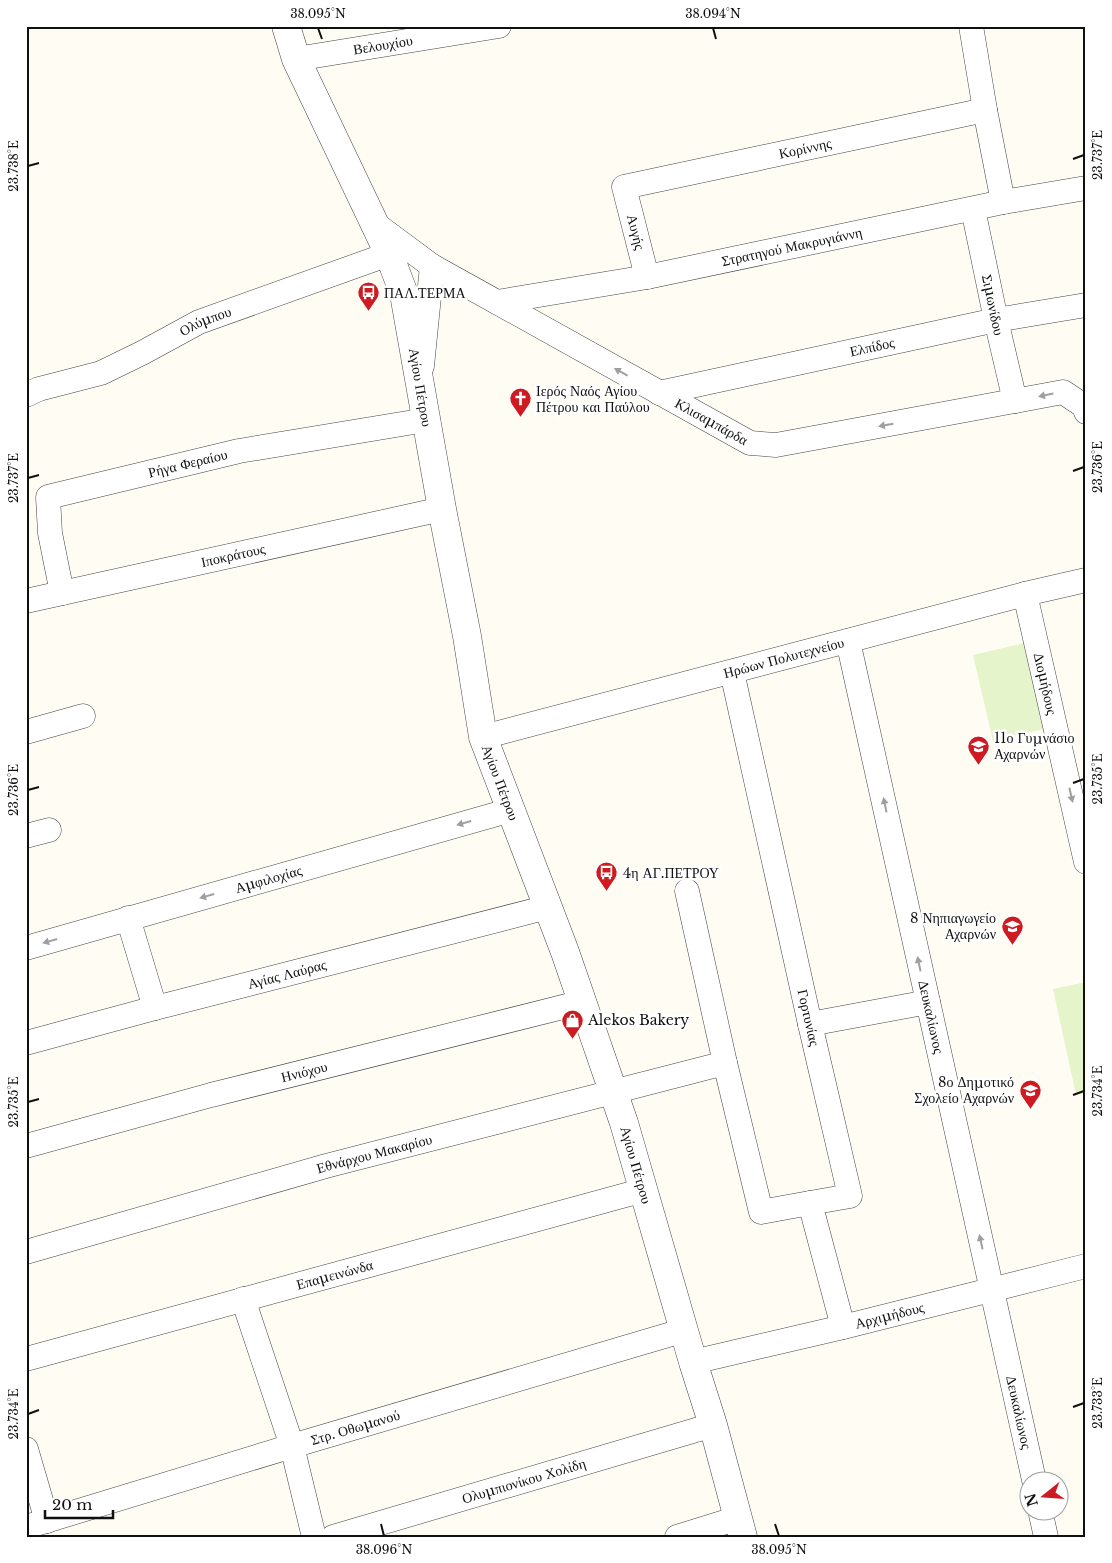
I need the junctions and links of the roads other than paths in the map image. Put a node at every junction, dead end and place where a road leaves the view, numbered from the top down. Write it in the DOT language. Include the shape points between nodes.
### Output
graph roads {
  1 [pos="286,26"];
  2 [pos="499,26"];
  3 [pos="971,26"];
  4 [pos="296,59"];
  5 [pos="985,110"];
  6 [pos="624,187"];
  7 [pos="1086,188"];
  8 [pos="360,195"];
  9 [pos="1003,202"];
  10 [pos="973,209"];
  11 [pos="389,254"];
  12 [pos="432,266"];
  13 [pos="647,277"];
  14 [pos="497,302"];
  15 [pos="1086,305"];
  16 [pos="996,320"];
  17 [pos="659,393"];
  18 [pos="26,395"];
  19 [pos="1015,401"];
  20 [pos="1086,412"];
  21 [pos="426,420"];
  22 [pos="442,509"];
  23 [pos="1086,580"];
  24 [pos="62,593"];
  25 [pos="1025,594"];
  26 [pos="26,601"];
  27 [pos="848,641"];
  28 [pos="732,672"];
  29 [pos="83,716"];
  30 [pos="26,732"];
  31 [pos="484,737"];
  32 [pos="511,810"];
  33 [pos="49,830"];
  34 [pos="26,836"];
  35 [pos="1086,862"];
  36 [pos="687,891"];
  37 [pos="548,907"];
  38 [pos="128,918"];
  39 [pos="26,948"];
  40 [pos="583,1002"];
  41 [pos="928,1002"];
  42 [pos="155,1008"];
  43 [pos="810,1024"];
  44 [pos="26,1043"];
  45 [pos="725,1063"];
  46 [pos="613,1091"];
  47 [pos="26,1146"];
  48 [pos="644,1190"];
  49 [pos="810,1203"];
  50 [pos="26,1252"];
  51 [pos="1086,1266"];
  52 [pos="992,1290"];
  53 [pos="243,1299"];
  54 [pos="843,1327"];
  55 [pos="685,1330"];
  56 [pos="26,1359"];
  57 [pos="693,1362"];
  58 [pos="713,1425"];
  59 [pos="292,1446"];
  60 [pos="26,1449"];
  61 [pos="1032,1470"];
  62 [pos="1042,1520"];
  63 [pos="37,1524"];
  64 [pos="741,1527"];
  65 [pos="314,1537"];
  66 [pos="333,1537"];
  67 [pos="677,1537"];
  68 [pos="1046,1537"];
  1 -- 4 [label="street, Αγίου Πέτρου"];
  2 -- 4 [label="street, Βελουχίου"];
  3 -- 5 [label="street"];
  4 -- 8 [label="street, Αγίου Πέτρου"];
  5 -- 6 [label="street, Κορίννης"];
  5 -- 9 [label="street"];
  6 -- 13 [label="street, Αυγής"];
  7 -- 9 [label="street, Στρατηγού Μακρυγιάννη"];
  8 -- 11 [label="street, Αγίου Πέτρου"];
  8 -- 12 [label="street, Κλισαμπάρδα" via="373,222"];
  9 -- 10 [label="street, Στρατηγού Μακρυγιάννη"];
  10 -- 13 [label="street, Στρατηγού Μακρυγιάννη"];
  10 -- 16 [label="street, Σιμωνίδου"];
  11 -- 18 [label="street, Ολύμπου" via="199,322 102,373"];
  11 -- 21 [label="street, Αγίου Πέτρου" via="404,294"];
  12 -- 14 [label="street, Κλισαμπάρδα"];
  12 -- 21 [label="street" via="422,369"];
  13 -- 14 [label="street, Στρατηγού Μακρυγιάννη"];
  17 -- 14 [label="street, Κλισαμπάρδα, one-way"];
  15 -- 16 [label="street, Ελπίδος"];
  16 -- 17 [label="street, Ελπίδος"];
  16 -- 19 [label="street, Σιμωνίδου"];
  19 -- 17 [label="street, Κλισαμπάρδα, one-way" via="776,445 750,443"];
  20 -- 19 [label="street, Κλισαμπάρδα, one-way" via="1084,406 1063,392"];
  21 -- 22 [label="street, Αγίου Πέτρου"];
  21 -- 24 [label="street, Ρήγα Φεραίου" via="239,451 48,498 50,533"];
  22 -- 24 [label="street, Ιποκράτους"];
  22 -- 31 [label="street, Αγίου Πέτρου"];
  23 -- 25 [label="street, Ηρώων Πολυτεχνείου"];
  24 -- 26 [label="street, Ιποκράτους"];
  25 -- 27 [label="street, Ηρώων Πολυτεχνείου"];
  25 -- 35 [label="street, Διομήδους, one-way"];
  27 -- 28 [label="street, Ηρώων Πολυτεχνείου"];
  41 -- 27 [label="street, Δευκαλίωνος, one-way"];
  28 -- 31 [label="street, Ηρώων Πολυτεχνείου"];
  28 -- 43 [label="street, Γορτυνίας"];
  29 -- 30 [label="street"];
  31 -- 32 [label="street, Αγίου Πέτρου"];
  32 -- 37 [label="street, Αγίου Πέτρου"];
  32 -- 38 [label="street, Αμφιλοχίας, one-way"];
  33 -- 34 [label="street"];
  36 -- 45 [label="street"];
  37 -- 40 [label="street, Αγίου Πέτρου"];
  37 -- 42 [label="street, Αγίας Λαύρας"];
  38 -- 39 [label="street, Αμφιλοχίας, one-way"];
  38 -- 42 [label="street"];
  40 -- 46 [label="street, Αγίου Πέτρου"];
  40 -- 47 [label="street, Ηνιόχου" via="211,1095"];
  41 -- 43 [label="street"];
  52 -- 41 [label="street, Δευκαλίωνος, one-way"];
  42 -- 44 [label="street, Αγίας Λαύρας"];
  43 -- 49 [label="street, Γορτυνίας" via="850,1196"];
  45 -- 46 [label="street, Εθνάρχου Μακαρίου"];
  45 -- 49 [label="street" via="761,1212"];
  46 -- 48 [label="street, Αγίου Πέτρου"];
  46 -- 50 [label="street, Εθνάρχου Μακαρίου" via="326,1166"];
  48 -- 53 [label="street, Επαμεινώνδα"];
  48 -- 55 [label="street, Αγίου Πέτρου"];
  49 -- 54 [label="street"];
  51 -- 52 [label="street, Αρχιμήδους"];
  52 -- 54 [label="street, Αρχιμήδους"];
  52 -- 61 [label="street, Δευκαλίωνος"];
  53 -- 56 [label="street, Επαμεινώνδα"];
  53 -- 59 [label="street"];
  54 -- 57 [label="street, Αρχιμήδους"];
  55 -- 57 [label="street, Αγίου Πέτρου"];
  55 -- 59 [label="street, Στρ. Οθωμανού"];
  57 -- 58 [label="street, Αγίου Πέτρου"];
  58 -- 64 [label="street, Αγίου Πέτρου"];
  58 -- 66 [label="street, Ολυμπιονίκου Χολίδη"];
  59 -- 63 [label="street, Στρ. Οθωμανού"];
  59 -- 65 [label="street"];
  60 -- 63 [label="street"];
  62 -- 68 [label="street"];
  64 -- 67 [label="street"];
}
